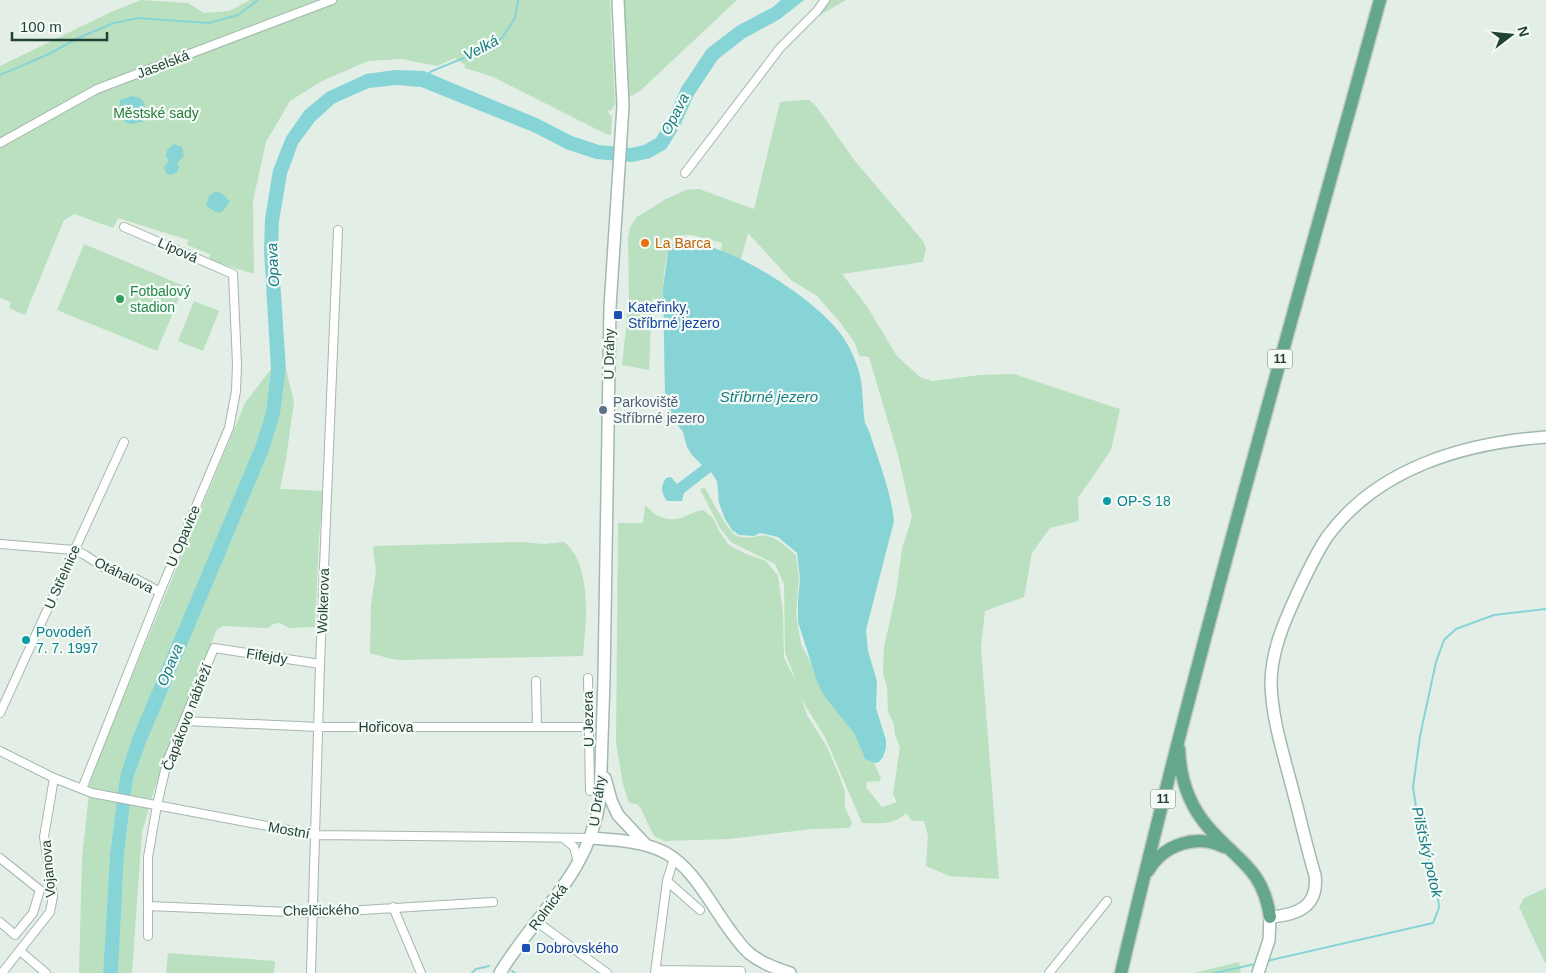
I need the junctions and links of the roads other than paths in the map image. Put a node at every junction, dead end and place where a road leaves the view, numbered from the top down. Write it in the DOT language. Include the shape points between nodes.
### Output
graph roads {
  1 [pos="332,0"];
  2 [pos="618,0"];
  3 [pos="825,0"];
  4 [pos="1380,0"];
  5 [pos="0,143"];
  6 [pos="685,173"];
  7 [pos="124,226"];
  8 [pos="338,230"];
  9 [pos="233,274"];
  10 [pos="1546,438"];
  11 [pos="124,442"];
  12 [pos="0,544"];
  13 [pos="74,550"];
  14 [pos="160,592"];
  15 [pos="214,648"];
  16 [pos="320,664"];
  17 [pos="588,678"];
  18 [pos="536,681"];
  19 [pos="0,713"];
  20 [pos="1182,719"];
  21 [pos="184,721"];
  22 [pos="319,727"];
  23 [pos="537,727"];
  24 [pos="588,727"];
  25 [pos="0,751"];
  26 [pos="602,768"];
  27 [pos="54,778"];
  28 [pos="82,789"];
  29 [pos="590,791"];
  30 [pos="153,804"];
  31 [pos="314,835"];
  32 [pos="563,838"];
  33 [pos="591,838"];
  34 [pos="646,845"];
  35 [pos="1232,852"];
  36 [pos="0,858"];
  37 [pos="674,858"];
  38 [pos="578,864"];
  39 [pos="1143,880"];
  40 [pos="667,881"];
  41 [pos="1107,901"];
  42 [pos="493,902"];
  43 [pos="148,906"];
  44 [pos="393,907"];
  45 [pos="700,910"];
  46 [pos="313,913"];
  47 [pos="1270,917"];
  48 [pos="0,922"];
  49 [pos="537,922"];
  50 [pos="148,936"];
  51 [pos="20,951"];
  52 [pos="655,971"];
  53 [pos="1259,971"];
  54 [pos="741,972"];
  55 [pos="2,973"];
  56 [pos="46,973"];
  57 [pos="311,973"];
  58 [pos="421,973"];
  59 [pos="500,973"];
  60 [pos="607,973"];
  61 [pos="790,973"];
  62 [pos="1049,973"];
  63 [pos="1121,973"];
  1 -- 5 [label="street, Jaselská" via="97,89"];
  2 -- 26 [label="street, U Dráhy" via="622,110 610,307"];
  3 -- 6 [label="street" via="780,48"];
  4 -- 20 [label="main road, 11"];
  7 -- 9 [label="street, Lípová"];
  8 -- 16 [label="street, Wolkerova"];
  9 -- 14 [label="street, U Opavice" via="237,364 229,428"];
  10 -- 47 [label="street" via="1481,446 1405,471 1378,487 1349,511 1317,553 1277,643 1271,685 1278,729 1315,875 1315,886 1310,901 1299,911"];
  11 -- 13 [label="street, U Střelnice"];
  12 -- 13 [label="street, Otáhalova"];
  13 -- 14 [label="street, Otáhalova" via="103,567"];
  13 -- 19 [label="street, U Střelnice"];
  14 -- 28 [label="street, U Opavice"];
  15 -- 16 [label="street, Fifejdy"];
  15 -- 21 [label="street, Čapákovo nábřeží"];
  16 -- 22 [label="street, Wolkerova"];
  17 -- 24 [label="street, U Jezera"];
  18 -- 23 [label="street"];
  20 -- 35 [label="main road" via="1179,760 1186,790 1200,818"];
  20 -- 39 [label="main road, 11"];
  21 -- 22 [label="street, Hořicova"];
  21 -- 30 [label="street, Čapákovo nábřeží"];
  22 -- 23 [label="street, Hořicova"];
  22 -- 31 [label="street, Wolkerova"];
  23 -- 24 [label="street, Hořicova"];
  24 -- 29 [label="street, U Jezera"];
  25 -- 27 [label="street, Mostní"];
  26 -- 33 [label="street, U Dráhy" via="599,807"];
  26 -- 34 [label="street, U Dráhy" via="614,809"];
  27 -- 28 [label="street, Mostní"];
  27 -- 51 [label="street, Vojanova" via="44,837 53,896 50,912"];
  28 -- 30 [label="street, Mostní"];
  30 -- 31 [label="street, Mostní"];
  30 -- 43 [label="street, Čapákovo nábřeží"];
  31 -- 32 [label="street, Mostní"];
  31 -- 46 [label="street, Wolkerova"];
  32 -- 33 [label="street, Mostní"];
  32 -- 38 [label="street" via="574,847"];
  33 -- 34 [label="street, U Dráhy"];
  33 -- 38 [label="street, Rolnická"];
  34 -- 37 [label="street, U Dráhy"];
  35 -- 39 [label="main road" via="1208,842 1183,843 1159,857"];
  35 -- 47 [label="main road" via="1251,869 1261,886"];
  36 -- 48 [label="street" via="40,890 33,913 15,935"];
  37 -- 40 [label="street"];
  37 -- 61 [label="street, U Dráhy" via="694,879 748,952 763,963"];
  38 -- 49 [label="street, Rolnická"];
  39 -- 63 [label="main road, 11"];
  40 -- 45 [label="street"];
  40 -- 52 [label="street"];
  41 -- 62 [label="street"];
  42 -- 44 [label="street, Chelčického"];
  43 -- 46 [label="street, Chelčického"];
  43 -- 50 [label="street, Čapákovo nábřeží"];
  44 -- 46 [label="street, Chelčického"];
  44 -- 58 [label="street"];
  46 -- 57 [label="street, Wolkerova"];
  47 -- 53 [label="street" via="1270,933"];
  49 -- 59 [label="street, Rolnická"];
  49 -- 60 [label="street"];
  51 -- 55 [label="street, Vojanova"];
  51 -- 56 [label="street"];
  52 -- 54 [label="street"];
}
